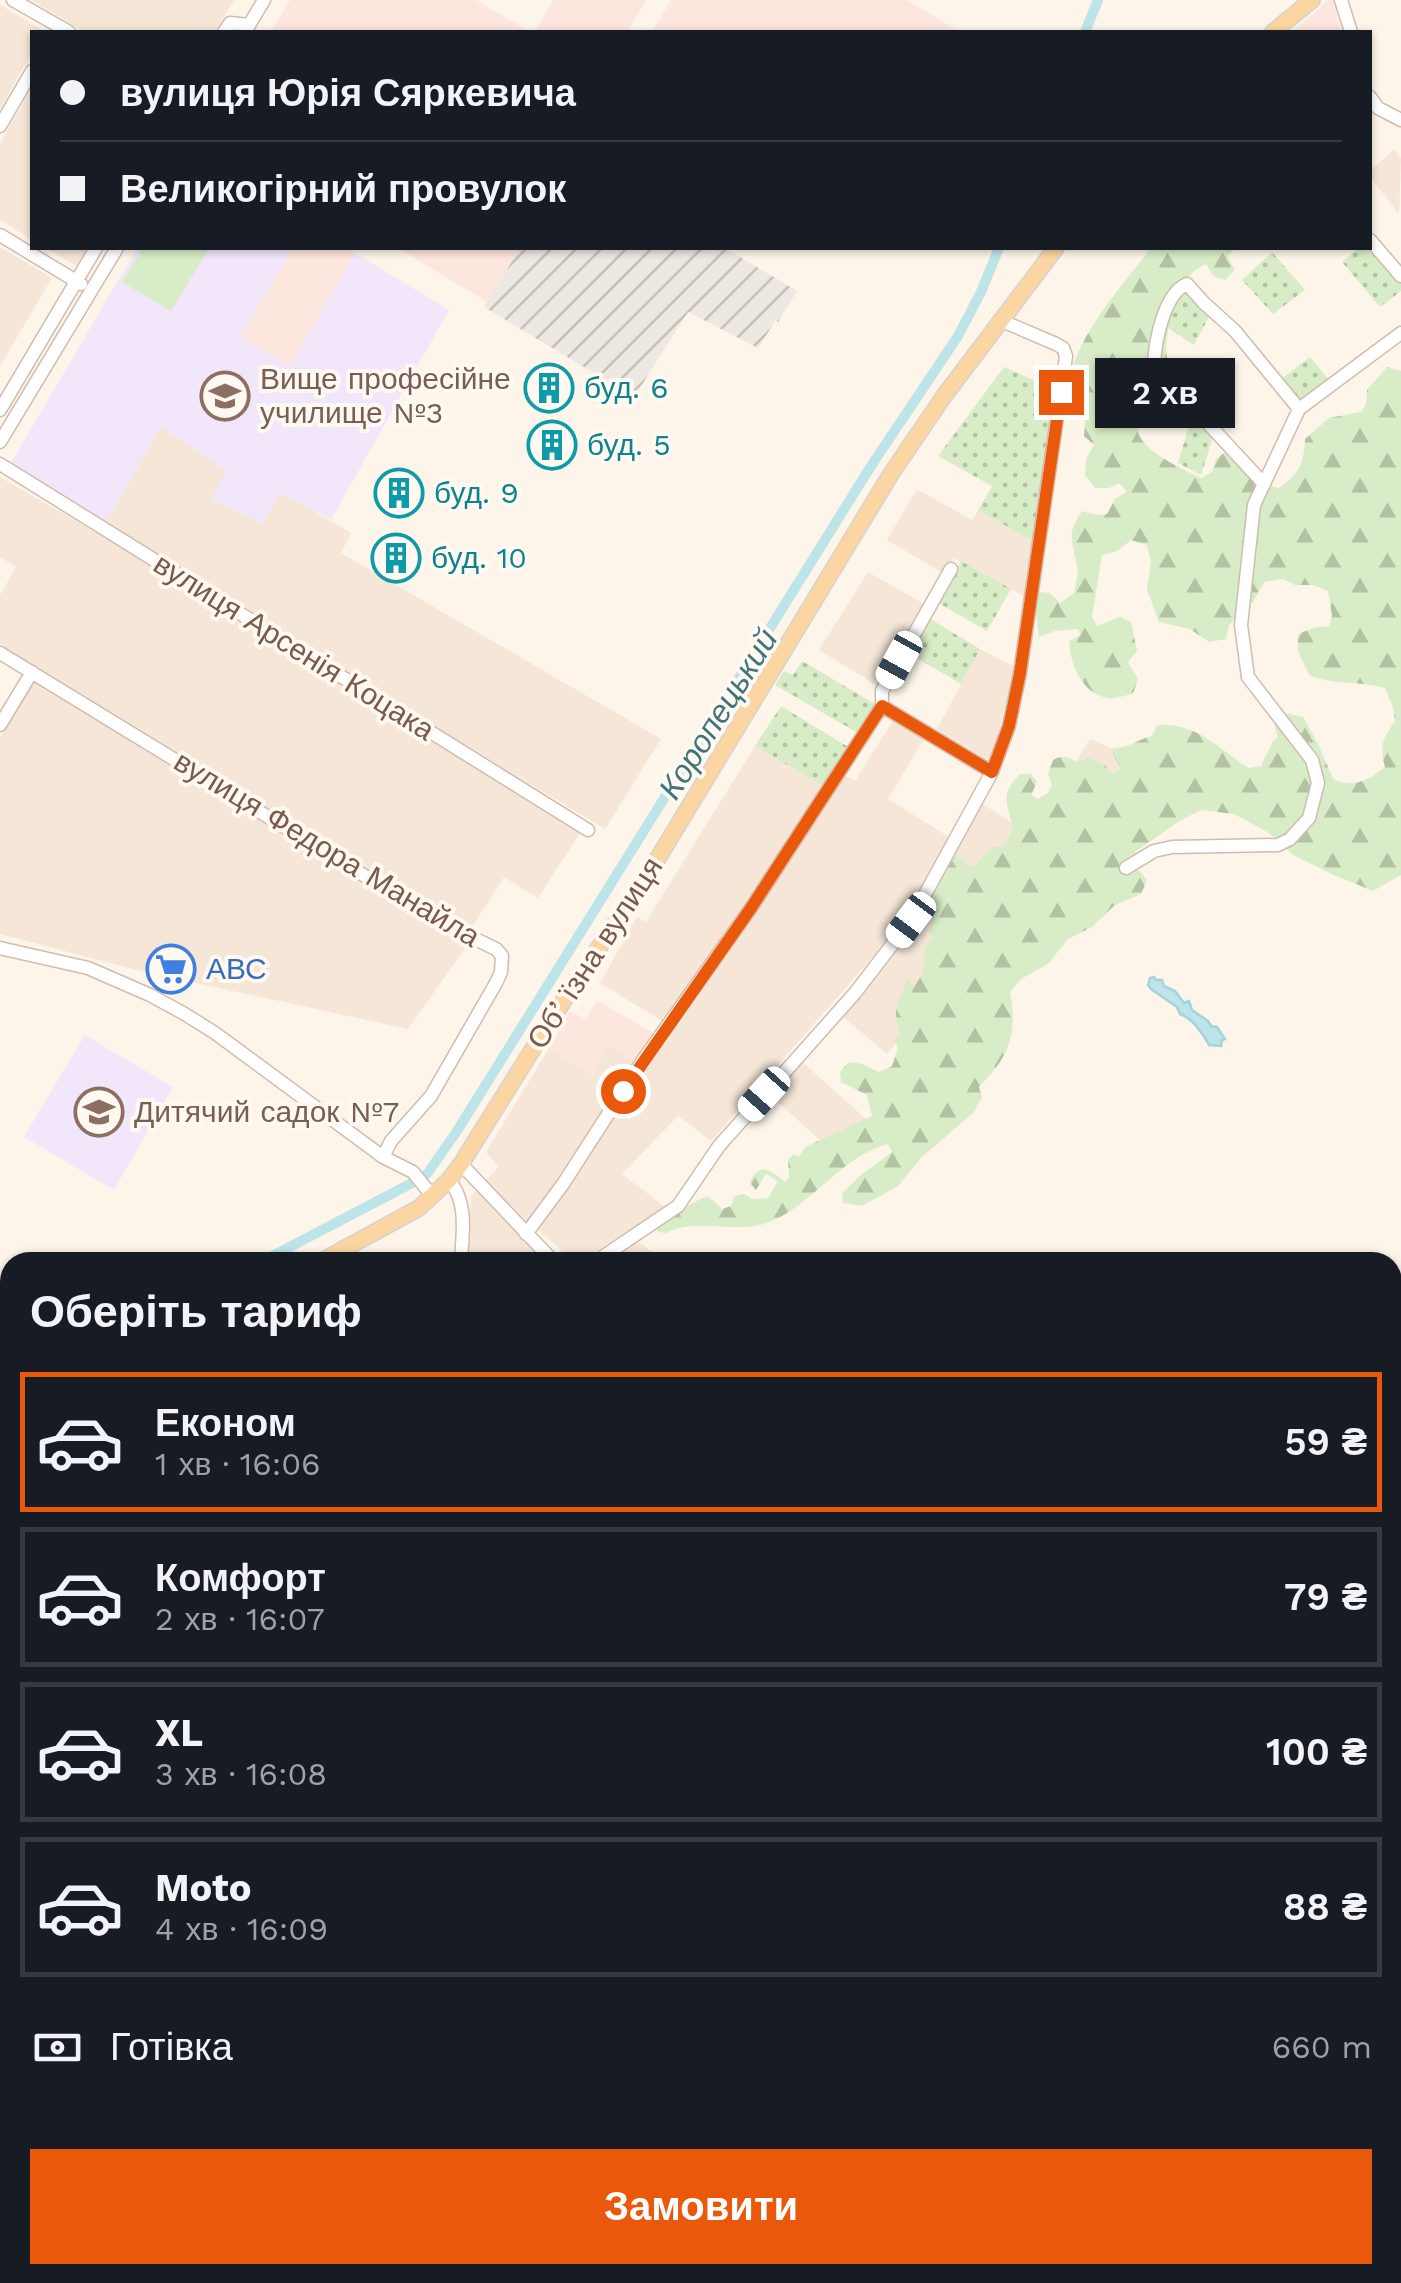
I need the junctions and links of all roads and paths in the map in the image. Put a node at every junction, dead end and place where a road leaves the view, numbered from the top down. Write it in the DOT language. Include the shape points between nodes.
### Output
graph roads {
  1 [pos="13,0"];
  2 [pos="264,0"];
  3 [pos="1312,0"];
  4 [pos="1341,0"];
  5 [pos="247,29"];
  6 [pos="59,30"];
  7 [pos="225,30"];
  8 [pos="1275,30"];
  9 [pos="1349,30"];
  10 [pos="30,74"];
  11 [pos="1372,100"];
  12 [pos="1401,120"];
  13 [pos="0,126"];
  14 [pos="0,235"];
  15 [pos="1372,242"];
  16 [pos="95,250"];
  17 [pos="116,250"];
  18 [pos="1054,250"];
  19 [pos="1401,276"];
  20 [pos="76,281"];
  21 [pos="92,290"];
  22 [pos="1000,320"];
  23 [pos="1401,333"];
  24 [pos="0,410"];
  25 [pos="1300,410"];
  26 [pos="0,442"];
  27 [pos="0,464"];
  28 [pos="1264,484"];
  29 [pos="951,568"];
  30 [pos="0,653"];
  31 [pos="32,672"];
  32 [pos="882,706"];
  33 [pos="0,725"];
  34 [pos="992,772"];
  35 [pos="588,830"];
  36 [pos="1126,868"];
  37 [pos="0,948"];
  38 [pos="383,1157"];
  39 [pos="461,1164"];
  40 [pos="449,1180"];
  41 [pos="433,1197"];
  42 [pos="526,1234"];
  43 [pos="339,1252"];
  44 [pos="461,1252"];
  45 [pos="544,1252"];
  46 [pos="610,1252"];
  1 -- 6 [label="street"];
  2 -- 5 [label="street"];
  3 -- 8 [label="main road"];
  4 -- 9 [label="street"];
  5 -- 7 [label="street" via="230,23"];
  10 -- 13 [label="street"];
  11 -- 12 [label="street"];
  14 -- 20 [label="street"];
  15 -- 19 [label="street"];
  16 -- 20 [label="street"];
  17 -- 21 [label="street"];
  18 -- 22 [label="main road, Обʼїзна вулиця"];
  20 -- 21 [label="street"];
  20 -- 24 [label="street"];
  21 -- 26 [label="street"];
  22 -- 34 [label="street" via="1056,344 1066,356 1020,673"];
  22 -- 39 [label="main road, Обʼїзна вулиця" via="891,474"];
  23 -- 25 [label="street"];
  25 -- 28 [label="street"];
  25 -- 28 [label="street" via="1192,287 1178,288 1167,305 1154,365"];
  27 -- 35 [label="street, вулиця Арсенія Коцака"];
  28 -- 36 [label="street" via="1254,505 1241,625 1248,677 1312,760 1318,783 1308,818 1278,845 1172,847"];
  29 -- 32 [label="street" via="882,691"];
  30 -- 31 [label="street, вулиця Федора Манайла"];
  31 -- 33 [label="street"];
  31 -- 38 [label="street, вулиця Федора Манайла" via="502,956 496,982 431,1096"];
  32 -- 34 [label="street"];
  32 -- 42 [label="street"];
  34 -- 46 [label="street" via="911,920 855,993 730,1132 678,1206"];
  37 -- 38 [label="street" via="88,968 183,1013"];
  38 -- 41 [label="street" via="414,1172"];
  39 -- 40 [label="main road, Обʼїзна вулиця"];
  39 -- 42 [label="street"];
  40 -- 41 [label="main road, Обʼїзна вулиця"];
  40 -- 44 [label="street" via="463,1213"];
  41 -- 43 [label="main road, Обʼїзна вулиця"];
  42 -- 45 [label="street"];
}
